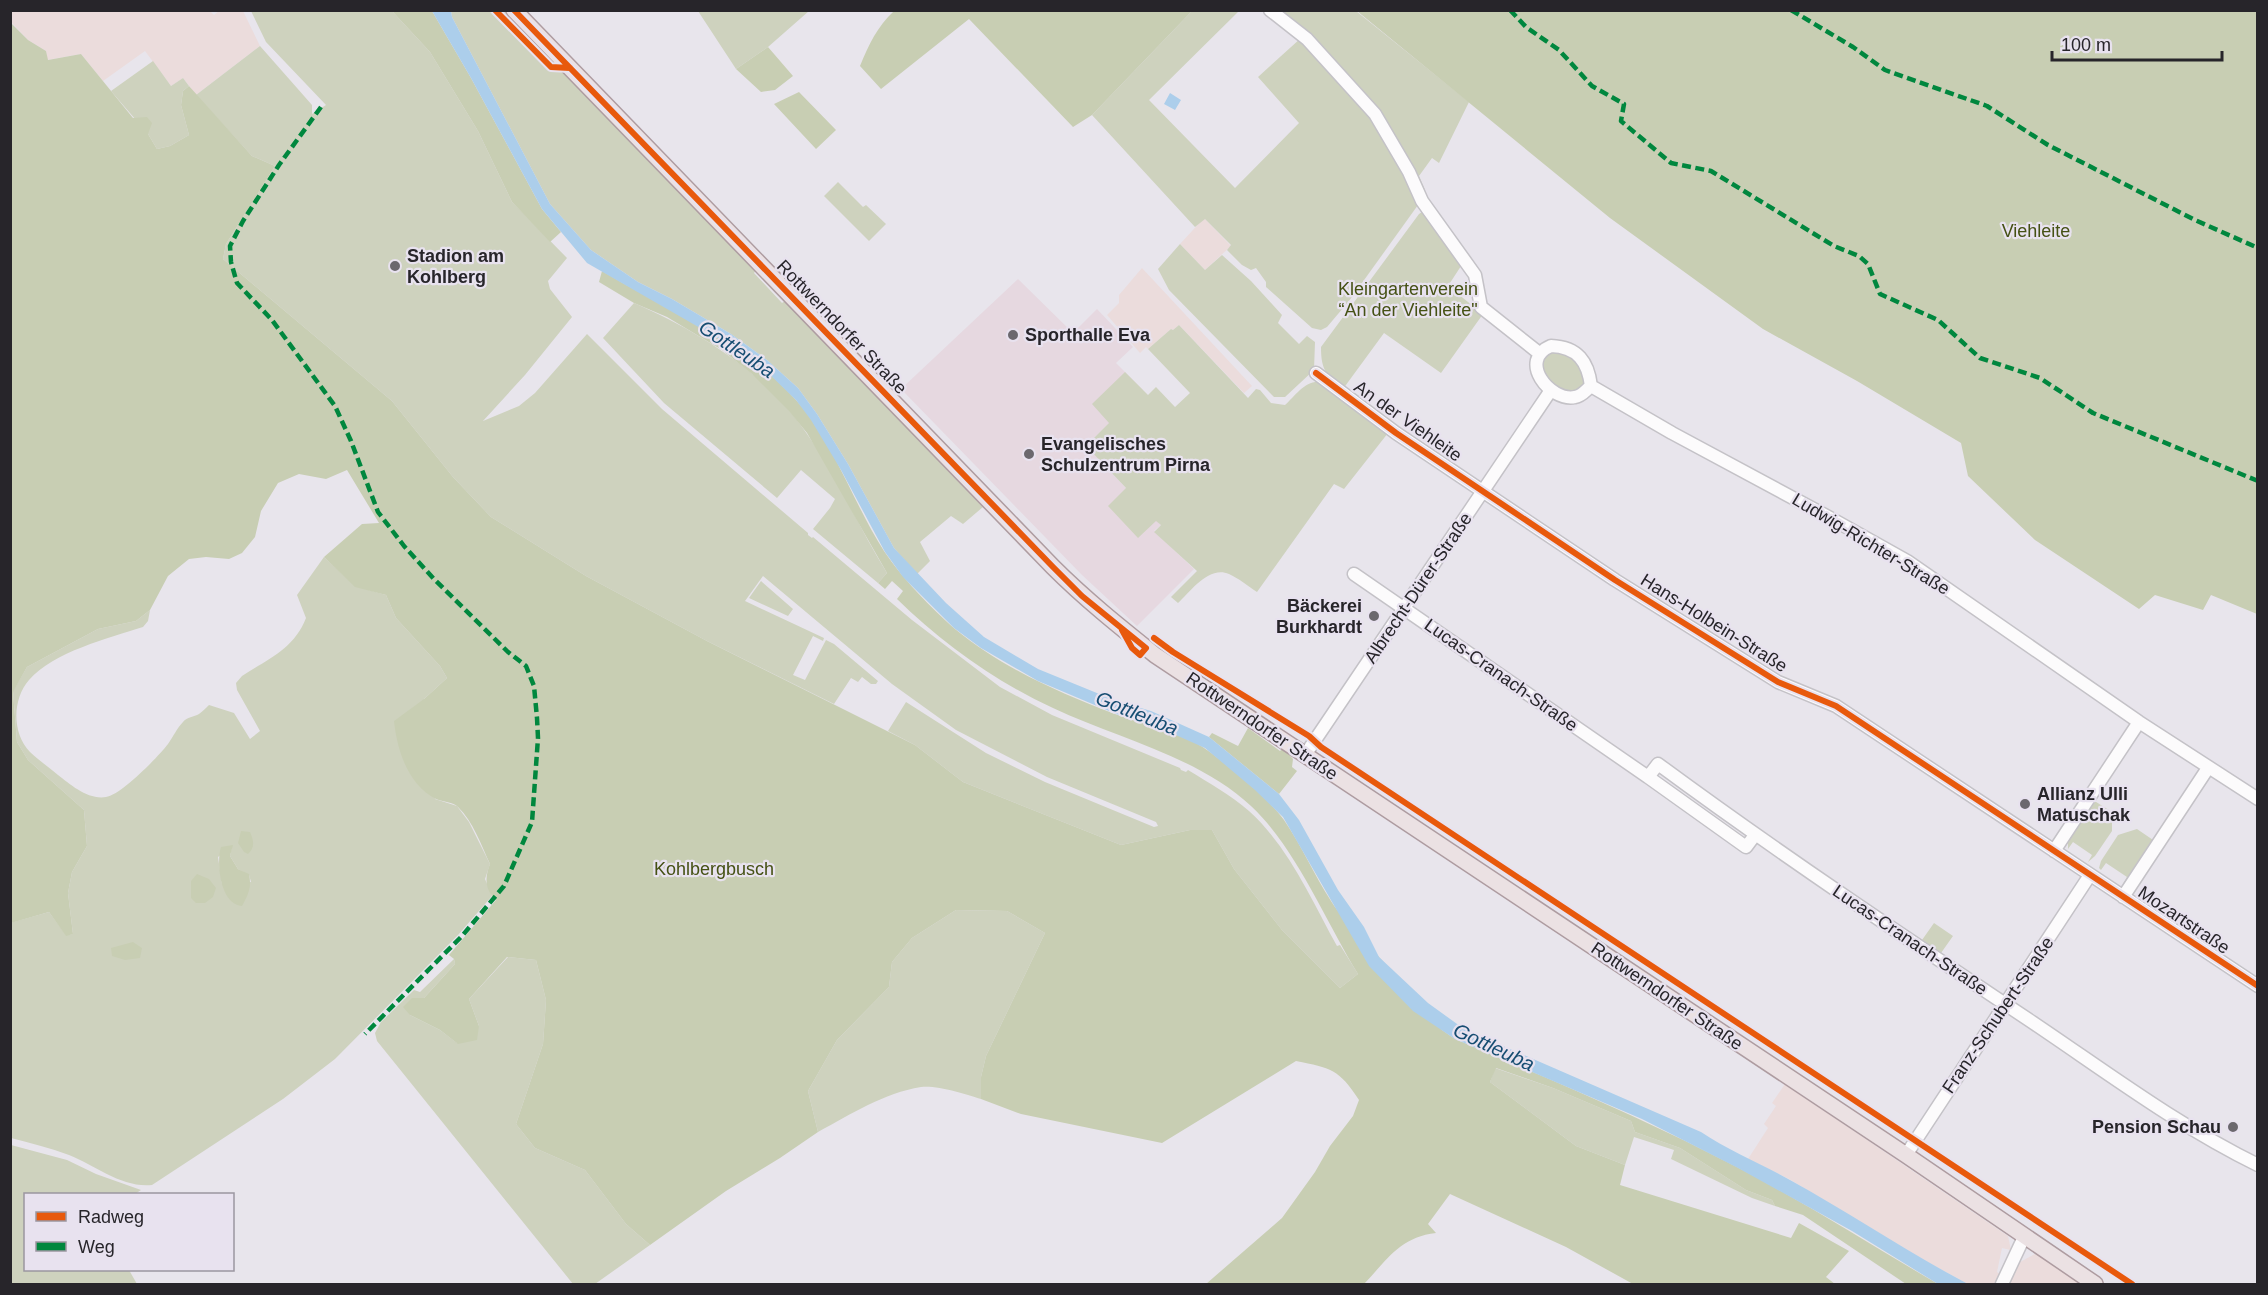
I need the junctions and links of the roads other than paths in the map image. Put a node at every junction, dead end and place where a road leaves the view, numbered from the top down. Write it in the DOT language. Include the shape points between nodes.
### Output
graph roads {
  1 [pos="514,10"];
  2 [pos="1270,10"];
  3 [pos="1539,353"];
  4 [pos="1316,373"];
  5 [pos="1591,386"];
  6 [pos="1551,390"];
  7 [pos="1483,492"];
  8 [pos="1354,574"];
  9 [pos="1404,607"];
  10 [pos="2139,722"];
  11 [pos="1305,755"];
  12 [pos="2208,768"];
  13 [pos="2258,799"];
  14 [pos="2054,851"];
  15 [pos="2090,875"];
  16 [pos="2123,897"];
  17 [pos="2258,986"];
  18 [pos="2005,1004"];
  19 [pos="1906,1155"];
  20 [pos="2258,1166"];
  21 [pos="2024,1237"];
  22 [pos="2002,1284"];
  23 [pos="2095,1284"];
  1 -- 11 [label="main road, Rottwerndorfer Straße" via="1082,596 1155,655"];
  2 -- 3 [label="street" via="1307,39 1375,114 1422,201 1475,275 1481,307"];
  3 -- 5 [label="street" via="1551,346 1576,353 1587,366"];
  3 -- 6 [label="street" via="1536,366"];
  4 -- 7 [label="street, An der Viehleite"];
  5 -- 6 [label="street" via="1575,397"];
  5 -- 10 [label="street, Ludwig-Richter-Straße" via="1907,561"];
  6 -- 7 [label="street, Albrecht-Dürer-Straße"];
  7 -- 9 [label="street, Albrecht-Dürer-Straße"];
  7 -- 14 [label="street, Hans-Holbein-Straße" via="1778,682 1836,706"];
  8 -- 9 [label="street, Lucas-Cranach-Straße"];
  9 -- 11 [label="street, Albrecht-Dürer-Straße"];
  9 -- 18 [label="street, Lucas-Cranach-Straße" via="1648,777 1658,764 1755,835"];
  10 -- 12 [label="street, Ludwig-Richter-Straße"];
  10 -- 14 [label="street"];
  11 -- 19 [label="main road, Rottwerndorfer Straße"];
  12 -- 13 [label="street, Ludwig-Richter-Straße"];
  12 -- 16 [label="street"];
  14 -- 15 [label="street, Hans-Holbein-Straße"];
  15 -- 16 [label="street, Mozartstraße"];
  15 -- 18 [label="street, Franz-Schubert-Straße"];
  16 -- 17 [label="street, Mozartstraße"];
  18 -- 19 [label="street, Franz-Schubert-Straße"];
  18 -- 20 [label="street, Lucas-Cranach-Straße" via="2157,1106"];
  19 -- 21 [label="main road, Rottwerndorfer Straße"];
  21 -- 22 [label="street"];
  21 -- 23 [label="main road, Rottwerndorfer Straße"];
}
